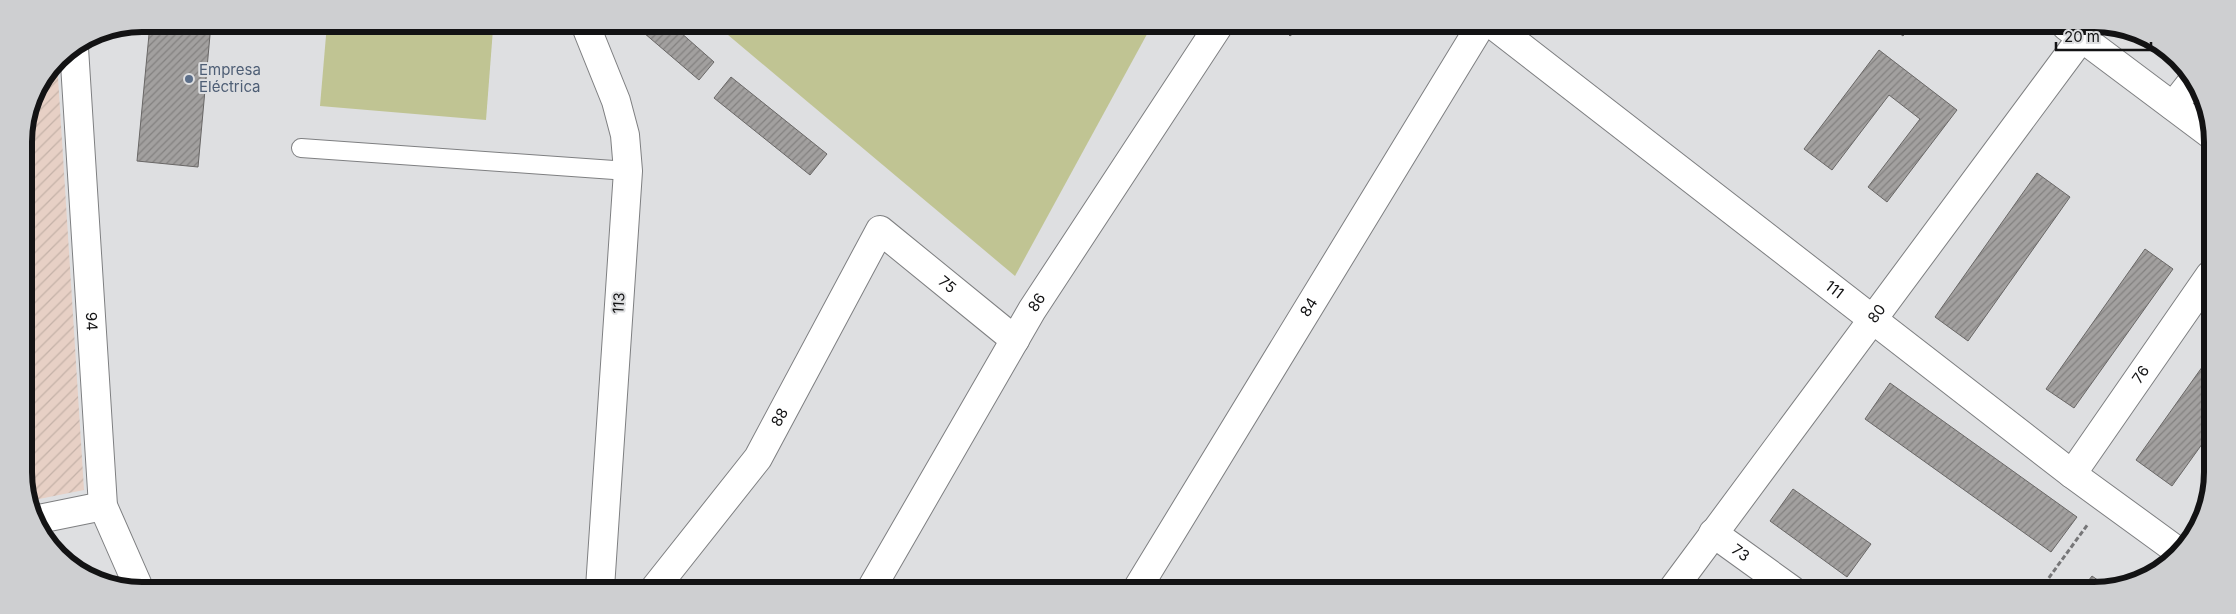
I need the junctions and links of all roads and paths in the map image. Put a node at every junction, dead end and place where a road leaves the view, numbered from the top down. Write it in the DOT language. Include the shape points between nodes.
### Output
graph roads {
  1 [pos="588,32"];
  2 [pos="1214,32"];
  3 [pos="1477,32"];
  4 [pos="1502,32"];
  5 [pos="2074,32"];
  6 [pos="74,56"];
  7 [pos="2188,86"];
  8 [pos="2173,106"];
  9 [pos="2203,129"];
  10 [pos="301,148"];
  11 [pos="628,171"];
  12 [pos="880,230"];
  13 [pos="2204,284"];
  14 [pos="1871,319"];
  15 [pos="1015,340"];
  16 [pos="2072,474"];
  17 [pos="2106,499"];
  18 [pos="103,506"];
  19 [pos="43,518"];
  20 [pos="1713,533"];
  21 [pos="2173,547"];
  22 [pos="1142,581"];
  23 [pos="1678,581"];
  24 [pos="1780,581"];
  25 [pos="2047,581"];
  26 [pos="136,582"];
  27 [pos="600,582"];
  28 [pos="660,582"];
  29 [pos="875,582"];
  1 -- 11 [label="street, 113" via="616,101 625,135"];
  2 -- 15 [label="street, 86"];
  3 -- 22 [label="street, 84"];
  4 -- 14 [label="street, 111"];
  5 -- 8 [label="street"];
  5 -- 14 [label="street, 80"];
  6 -- 18 [label="street, 94"];
  7 -- 8 [label="street"];
  8 -- 9 [label="street"];
  10 -- 11 [label="lane"];
  11 -- 27 [label="street, 113"];
  12 -- 15 [label="street, 75"];
  12 -- 28 [label="street, 88" via="758,458"];
  13 -- 16 [label="street, 76"];
  14 -- 16 [label="street, 111"];
  14 -- 20 [label="street, 80"];
  15 -- 29 [label="street, 86"];
  16 -- 17 [label="street, 111"];
  17 -- 21 [label="street, 111"];
  17 -- 25 [label="path"];
  18 -- 19 [label="street"];
  18 -- 26 [label="street, 94"];
  20 -- 23 [label="street, 80"];
  20 -- 24 [label="street, 73"];
}
